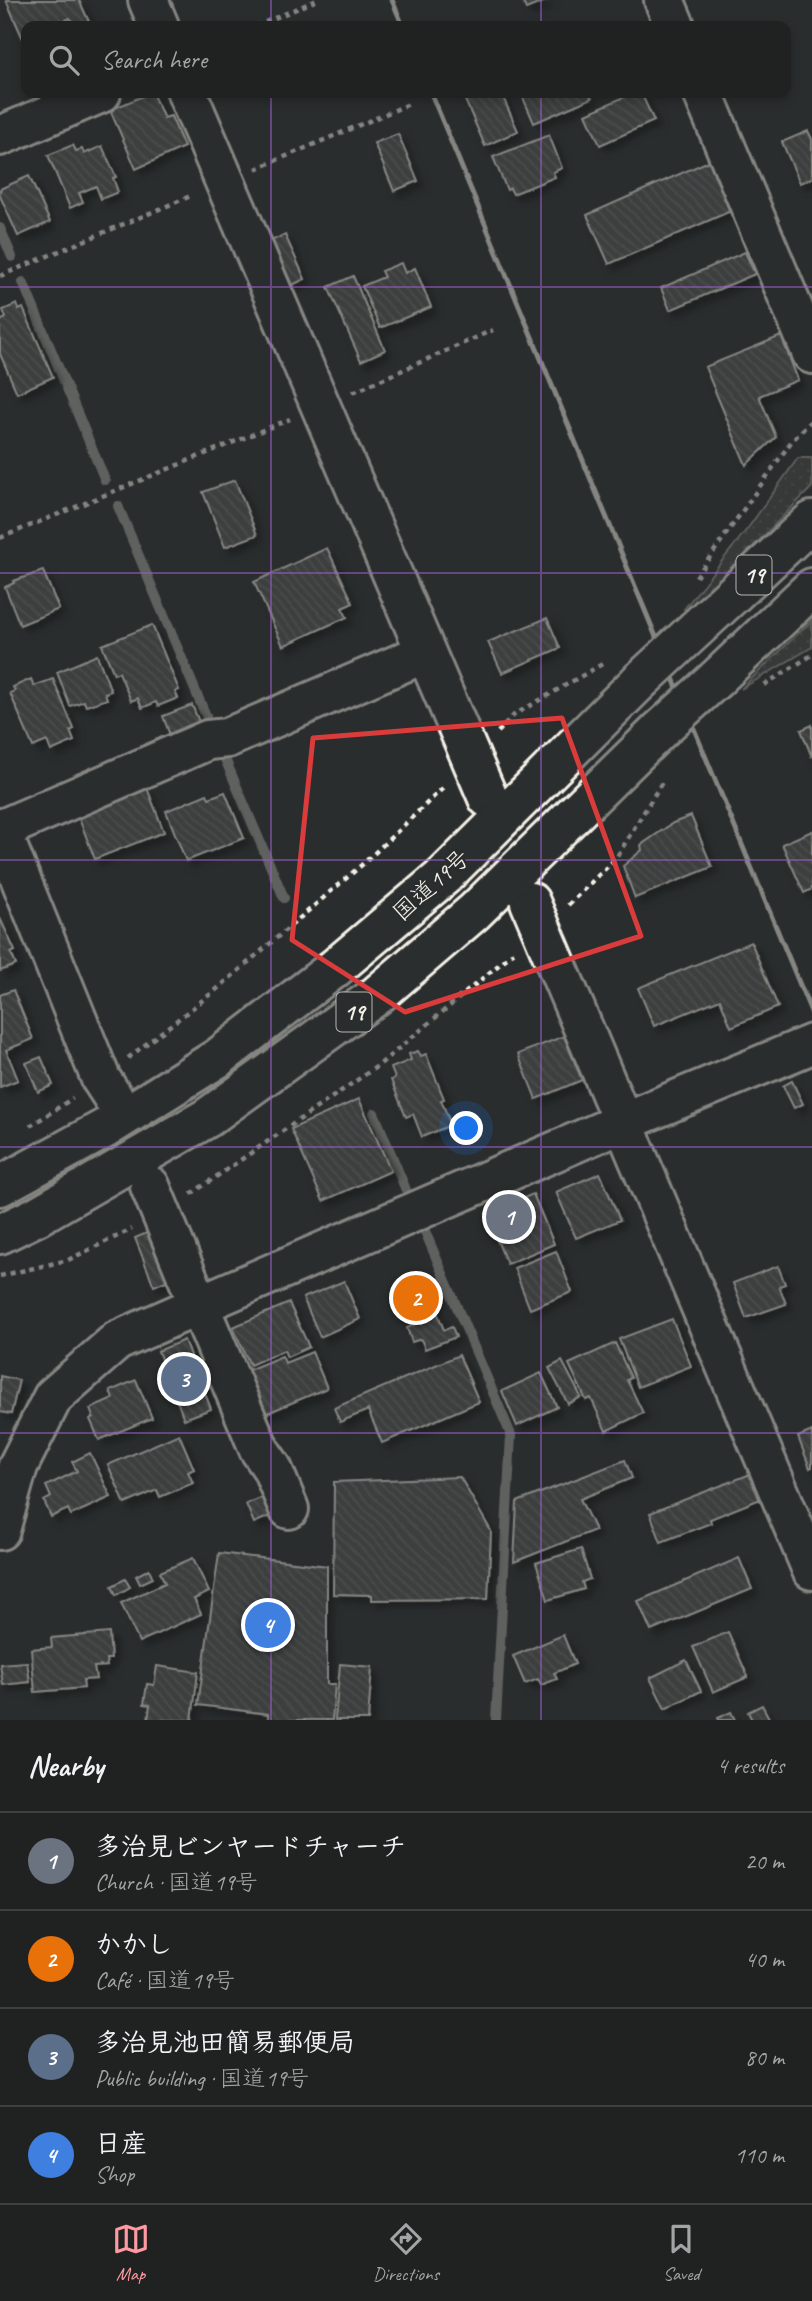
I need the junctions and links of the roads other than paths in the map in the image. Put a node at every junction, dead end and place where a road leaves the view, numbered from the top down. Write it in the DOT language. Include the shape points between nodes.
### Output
graph roads {
  1 [pos="148,0"];
  2 [pos="664,0"];
  3 [pos="157,21"];
  4 [pos="673,21"];
  5 [pos="89,98"];
  6 [pos="189,98"];
  7 [pos="705,98"];
  8 [pos="0,136"];
  9 [pos="812,354"];
  10 [pos="812,520"];
  11 [pos="812,588"];
  12 [pos="425,653"];
  13 [pos="488,798"];
  14 [pos="0,829"];
  15 [pos="536,915"];
  16 [pos="812,1044"];
  17 [pos="108,1089"];
  18 [pos="622,1122"];
  19 [pos="0,1186"];
  20 [pos="156,1200"];
  21 [pos="0,1234"];
  22 [pos="199,1305"];
  23 [pos="289,1508"];
  24 [pos="0,1530"];
  25 [pos="812,1570"];
  1 -- 3 [label="main road"];
  2 -- 4 [label="main road"];
  5 -- 8 [label="main road"];
  6 -- 12 [label="main road"];
  7 -- 9 [label="main road"];
  10 -- 19 [label="main road, 国道19号 / 19, bridge" via="696,629 626,670 443,877 335,968 218,1058 106,1128"];
  11 -- 21 [label="main road, 国道19号 / 19, bridge" via="474,912 376,996 207,1118"];
  12 -- 13 [label="main road"];
  12 -- 14 [label="main road"];
  14 -- 17 [label="main road"];
  15 -- 18 [label="main road"];
  16 -- 18 [label="main road"];
  18 -- 22 [label="main road"];
  18 -- 25 [label="main road"];
  20 -- 22 [label="main road"];
  22 -- 23 [label="main road"];
  22 -- 24 [label="main road" via="117,1341 53,1397 18,1466"];
}
